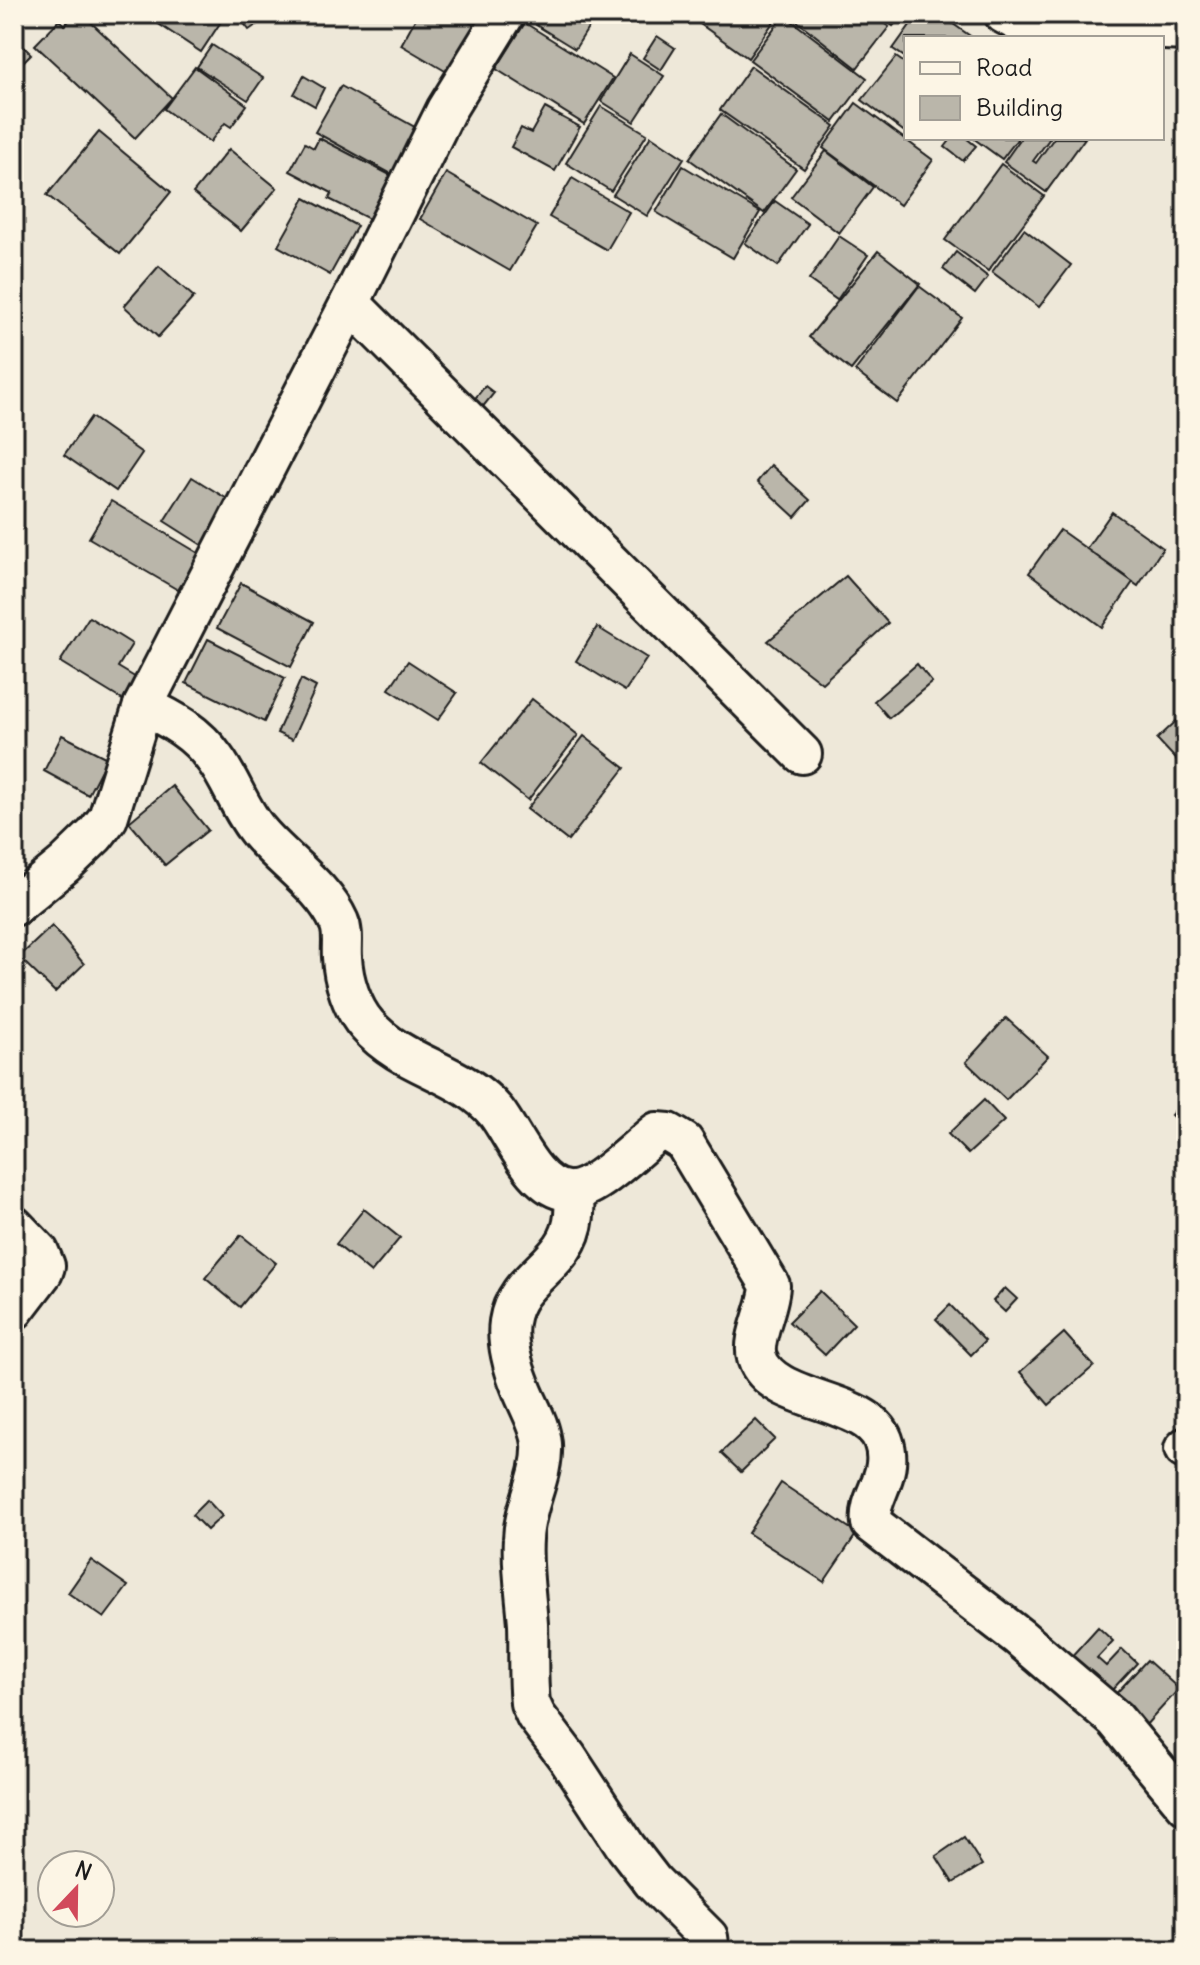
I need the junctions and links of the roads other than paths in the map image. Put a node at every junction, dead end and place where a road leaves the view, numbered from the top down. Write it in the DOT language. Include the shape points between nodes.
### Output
graph roads {
  1 [pos="505,14"];
  2 [pos="1004,14"];
  3 [pos="1186,31"];
  4 [pos="350,303"];
  5 [pos="143,706"];
  6 [pos="802,754"];
  7 [pos="14,906"];
  8 [pos="573,1191"];
  9 [pos="14,1226"];
  10 [pos="14,1310"];
  11 [pos="1186,1805"];
  12 [pos="710,1951"];
  1 -- 4 [label="street" via="446,110"];
  2 -- 3 [label="street" via="1030,28 1081,26 1100,31 1123,21"];
  4 -- 5 [label="street"];
  4 -- 6 [label="street"];
  5 -- 7 [label="street" via="108,818 65,864"];
  5 -- 8 [label="street" via="192,734 215,759 258,831 333,907 343,929 349,993 364,1022 408,1059 478,1094 543,1179"];
  8 -- 11 [label="street" via="593,1183 657,1132 684,1142 770,1285 757,1342 763,1368 774,1380 862,1418 881,1436 885,1476 871,1523 1115,1719"];
  8 -- 12 [label="street" via="571,1234 520,1296 509,1323 516,1373 542,1440 541,1466 522,1540 530,1703 626,1847 708,1937"];
  9 -- 10 [label="street" via="45,1266"];
}
